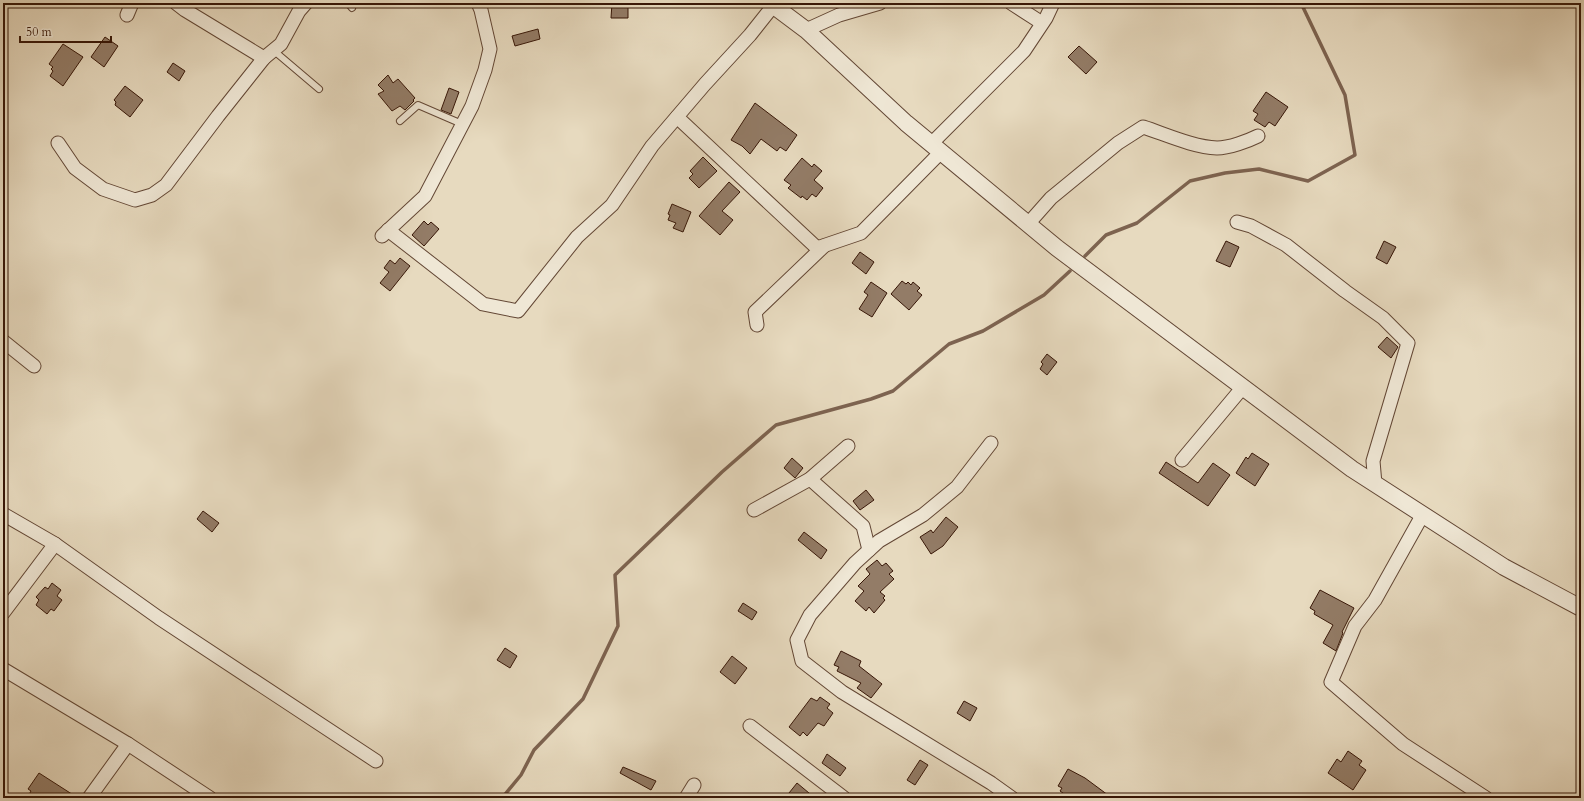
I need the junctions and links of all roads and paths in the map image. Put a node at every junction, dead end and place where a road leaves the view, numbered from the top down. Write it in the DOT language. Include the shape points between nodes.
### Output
graph roads {
  1 [pos="132,3"];
  2 [pos="176,3"];
  3 [pos="306,3"];
  4 [pos="478,3"];
  5 [pos="880,3"];
  6 [pos="1011,3"];
  7 [pos="1053,3"];
  8 [pos="772,4"];
  9 [pos="127,15"];
  10 [pos="1042,23"];
  11 [pos="806,30"];
  12 [pos="269,54"];
  13 [pos="319,89"];
  14 [pos="677,117"];
  15 [pos="400,121"];
  16 [pos="462,124"];
  17 [pos="1258,136"];
  18 [pos="58,142"];
  19 [pos="936,148"];
  20 [pos="1237,222"];
  21 [pos="1028,224"];
  22 [pos="824,246"];
  23 [pos="757,325"];
  24 [pos="3,341"];
  25 [pos="34,366"];
  26 [pos="1242,387"];
  27 [pos="991,443"];
  28 [pos="848,446"];
  29 [pos="1182,460"];
  30 [pos="810,479"];
  31 [pos="1375,484"];
  32 [pos="754,510"];
  33 [pos="3,514"];
  34 [pos="1423,514"];
  35 [pos="55,544"];
  36 [pos="869,550"];
  37 [pos="1581,608"];
  38 [pos="3,613"];
  39 [pos="3,669"];
  40 [pos="750,726"];
  41 [pos="128,744"];
  42 [pos="376,761"];
  43 [pos="694,785"];
  44 [pos="89,798"];
  45 [pos="210,798"];
  46 [pos="686,798"];
  47 [pos="844,798"];
  48 [pos="1012,798"];
  49 [pos="1486,798"];
  1 -- 9 [label="street"];
  2 -- 12 [label="street"];
  3 -- 12 [label="street" via="281,44"];
  4 -- 16 [label="street" via="490,49 472,106"];
  5 -- 11 [label="street" via="839,15"];
  6 -- 10 [label="street"];
  7 -- 10 [label="street"];
  8 -- 11 [label="street"];
  8 -- 14 [label="street" via="750,35"];
  10 -- 19 [label="street" via="1024,51"];
  11 -- 19 [label="street"];
  12 -- 13 [label="lane"];
  12 -- 18 [label="street" via="166,185 152,195 135,200 103,189 75,168"];
  14 -- 16 [label="street" via="652,146 612,205 578,237 518,311 483,304 385,233 425,196"];
  14 -- 22 [label="street" via="817,248"];
  15 -- 16 [label="lane" via="418,105"];
  17 -- 21 [label="street" via="1246,142 1218,148 1191,143 1142,127 1118,143 1051,198"];
  19 -- 21 [label="street"];
  19 -- 22 [label="street" via="861,233"];
  20 -- 31 [label="street" via="1251,226 1286,244 1383,318 1408,343 1373,461"];
  21 -- 26 [label="street"];
  22 -- 23 [label="street" via="755,312"];
  24 -- 25 [label="street"];
  26 -- 29 [label="street"];
  26 -- 31 [label="street"];
  27 -- 36 [label="street" via="957,487 923,515 879,541"];
  28 -- 30 [label="street"];
  30 -- 32 [label="street"];
  30 -- 36 [label="street" via="863,526"];
  31 -- 34 [label="street"];
  33 -- 35 [label="street"];
  34 -- 37 [label="street" via="1504,567"];
  34 -- 49 [label="street" via="1375,600 1355,626 1331,682 1402,744"];
  35 -- 38 [label="street"];
  35 -- 42 [label="street" via="159,618"];
  36 -- 48 [label="street" via="810,615 796,640 802,661 842,692"];
  39 -- 41 [label="street"];
  40 -- 47 [label="street"];
  41 -- 44 [label="street"];
  41 -- 45 [label="street"];
  43 -- 46 [label="street"];
}
